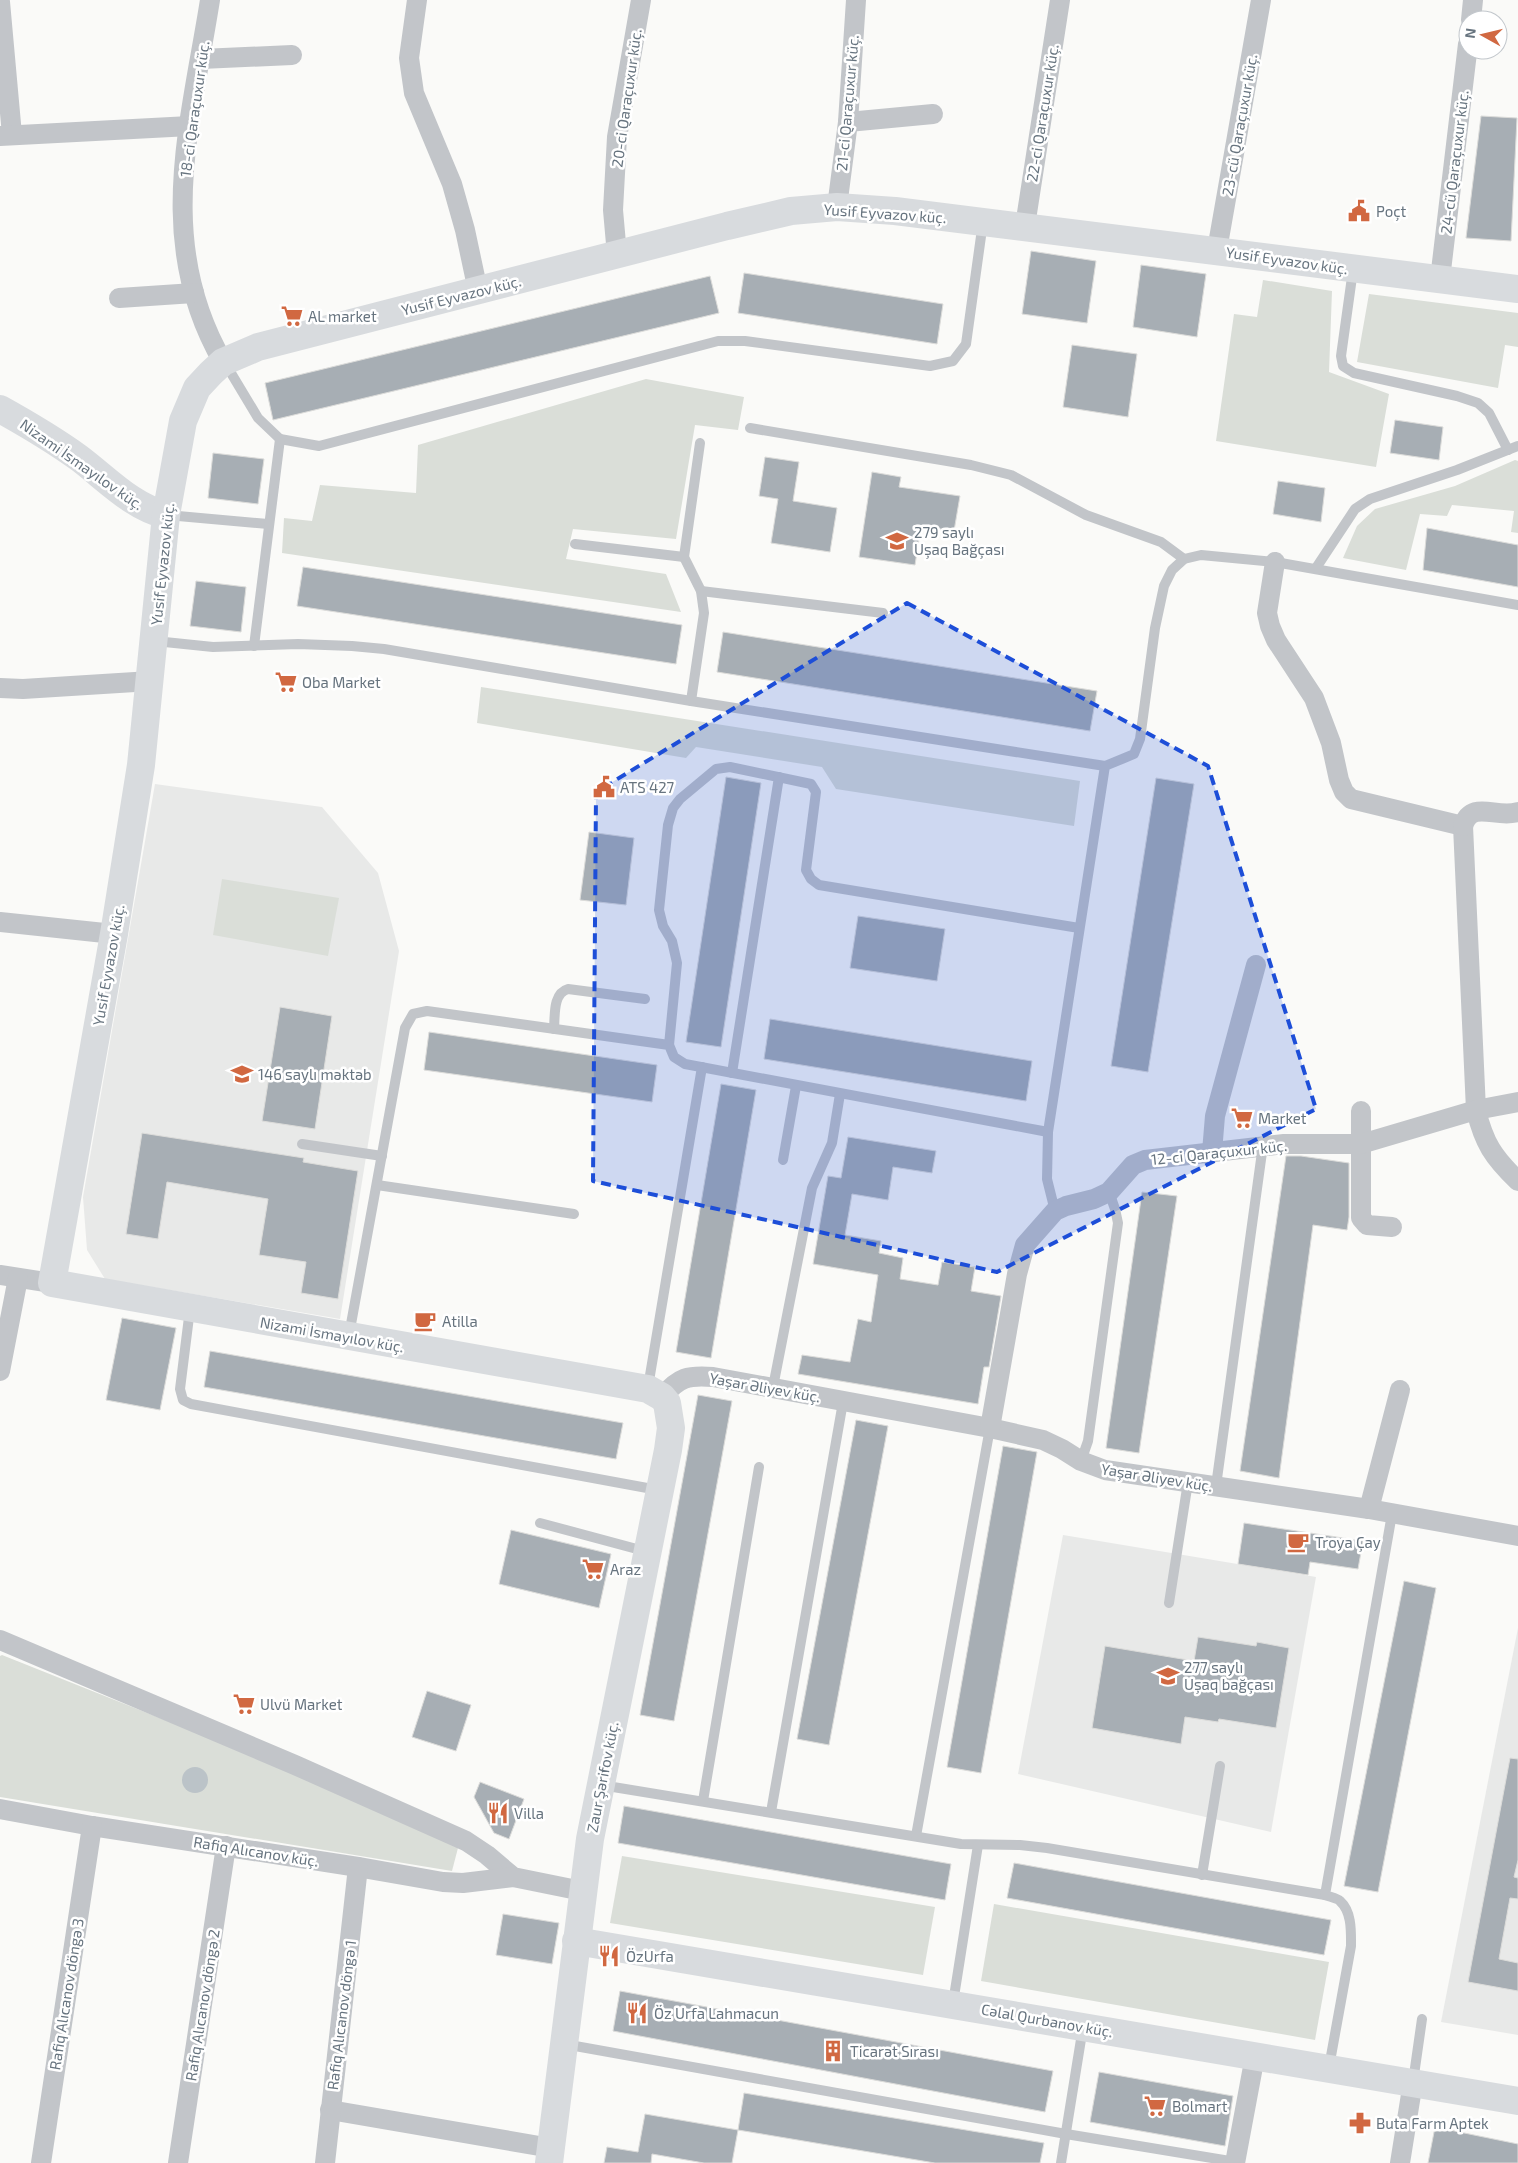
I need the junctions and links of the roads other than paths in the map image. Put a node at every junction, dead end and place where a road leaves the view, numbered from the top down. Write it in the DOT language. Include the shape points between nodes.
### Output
graph roads {
  1 [pos="210,0"];
  2 [pos="417,0"];
  3 [pos="641,0"];
  4 [pos="856,0"];
  5 [pos="1060,0"];
  6 [pos="1261,0"];
  7 [pos="0,2"];
  8 [pos="292,56"];
  9 [pos="201,59"];
  10 [pos="1466,60"];
  11 [pos="932,114"];
  12 [pos="848,122"];
  13 [pos="190,126"];
  14 [pos="6,135"];
  15 [pos="837,207"];
  16 [pos="983,221"];
  17 [pos="1025,226"];
  18 [pos="1217,250"];
  19 [pos="618,255"];
  20 [pos="1353,269"];
  21 [pos="1440,279"];
  22 [pos="1518,289"];
  23 [pos="478,291"];
  24 [pos="194,293"];
  25 [pos="119,298"];
  26 [pos="224,362"];
  27 [pos="0,409"];
  28 [pos="750,428"];
  29 [pos="280,439"];
  30 [pos="700,443"];
  31 [pos="1518,446"];
  32 [pos="1508,450"];
  33 [pos="166,515"];
  34 [pos="268,524"];
  35 [pos="574,544"];
  36 [pos="684,558"];
  37 [pos="1184,559"];
  38 [pos="1275,562"];
  39 [pos="1316,568"];
  40 [pos="701,591"];
  41 [pos="1518,605"];
  42 [pos="883,613"];
  43 [pos="154,641"];
  44 [pos="254,646"];
  45 [pos="150,680"];
  46 [pos="0,688"];
  47 [pos="691,701"];
  48 [pos="1105,766"];
  49 [pos="779,778"];
  50 [pos="1518,812"];
  51 [pos="1463,826"];
  52 [pos="0,922"];
  53 [pos="1079,928"];
  54 [pos="114,934"];
  55 [pos="1256,966"];
  56 [pos="645,999"];
  57 [pos="554,1029"];
  58 [pos="669,1045"];
  59 [pos="702,1068"];
  60 [pos="732,1073"];
  61 [pos="796,1086"];
  62 [pos="840,1094"];
  63 [pos="1518,1102"];
  64 [pos="1476,1110"];
  65 [pos="1361,1112"];
  66 [pos="1048,1132"];
  67 [pos="302,1144"];
  68 [pos="1361,1144"];
  69 [pos="1263,1145"];
  70 [pos="1212,1152"];
  71 [pos="382,1156"];
  72 [pos="784,1160"];
  73 [pos="1518,1180"];
  74 [pos="377,1185"];
  75 [pos="1109,1192"];
  76 [pos="1055,1211"];
  77 [pos="574,1214"];
  78 [pos="1392,1227"];
  79 [pos="9,1276"];
  80 [pos="52,1283"];
  81 [pos="190,1308"];
  82 [pos="349,1337"];
  83 [pos="0,1371"];
  84 [pos="773,1387"];
  85 [pos="1400,1390"];
  86 [pos="655,1393"];
  87 [pos="843,1402"];
  88 [pos="990,1428"];
  89 [pos="1081,1461"];
  90 [pos="758,1467"];
  91 [pos="1188,1482"];
  92 [pos="1216,1486"];
  93 [pos="661,1490"];
  94 [pos="1369,1509"];
  95 [pos="1392,1514"];
  96 [pos="540,1523"];
  97 [pos="1518,1536"];
  98 [pos="649,1552"];
  99 [pos="1169,1603"];
  100 [pos="0,1640"];
  101 [pos="1220,1766"];
  102 [pos="600,1785"];
  103 [pos="703,1801"];
  104 [pos="0,1809"];
  105 [pos="771,1812"];
  106 [pos="92,1826"];
  107 [pos="916,1836"];
  108 [pos="978,1845"];
  109 [pos="226,1846"];
  110 [pos="358,1867"];
  111 [pos="1202,1875"];
  112 [pos="513,1877"];
  113 [pos="582,1891"];
  114 [pos="1325,1895"];
  115 [pos="576,1942"];
  116 [pos="953,2004"];
  117 [pos="1422,2019"];
  118 [pos="1083,2026"];
  119 [pos="563,2044"];
  120 [pos="1255,2056"];
  121 [pos="1329,2068"];
  122 [pos="1414,2082"];
  123 [pos="1518,2101"];
  124 [pos="330,2110"];
  125 [pos="1066,2134"];
  126 [pos="550,2155"];
  127 [pos="1235,2162"];
  128 [pos="41,2163"];
  129 [pos="178,2163"];
  130 [pos="324,2163"];
  131 [pos="1061,2163"];
  132 [pos="1400,2163"];
  1 -- 9 [label="street, 18-ci Qaraçuxur küç."];
  2 -- 23 [label="street" via="409,58 414,93 452,184"];
  3 -- 19 [label="street, 20-ci Qaraçuxur küç." via="618,138 613,210"];
  4 -- 12 [label="street, 21-ci Qaraçuxur küç."];
  5 -- 17 [label="street, 22-ci Qaraçuxur küç."];
  6 -- 18 [label="street, 23-cü Qaraçuxur küç."];
  7 -- 14 [label="street"];
  8 -- 9 [label="street"];
  9 -- 13 [label="street, 18-ci Qaraçuxur küç."];
  10 -- 21 [label="street, 24-cü Qaraçuxur küç."];
  11 -- 12 [label="street"];
  12 -- 15 [label="street, 21-ci Qaraçuxur küç."];
  13 -- 14 [label="street"];
  13 -- 24 [label="street, 18-ci Qaraçuxur küç." via="185,154 182,220 184,251"];
  15 -- 16 [label="street, Yusif Eyvazov küç."];
  15 -- 19 [label="street, Yusif Eyvazov küç." via="791,211"];
  16 -- 17 [label="street, Yusif Eyvazov küç."];
  16 -- 29 [label="lane" via="966,344 953,361 930,366 745,340 718,341 319,446"];
  17 -- 18 [label="street, Yusif Eyvazov küç."];
  18 -- 20 [label="street, Yusif Eyvazov küç."];
  19 -- 23 [label="street, Yusif Eyvazov küç."];
  20 -- 21 [label="street, Yusif Eyvazov küç."];
  20 -- 32 [label="lane" via="1341,356 1343,366 1354,373 1478,403 1489,413"];
  21 -- 22 [label="street, Yusif Eyvazov küç."];
  23 -- 26 [label="street, Yusif Eyvazov küç." via="258,347"];
  24 -- 25 [label="street"];
  24 -- 26 [label="street, 18-ci Qaraçuxur küç." via="212,342"];
  26 -- 29 [label="lane" via="258,418"];
  26 -- 33 [label="street, Yusif Eyvazov küç." via="197,388 186,413"];
  27 -- 33 [label="street, Nizami İsmayılov küç." via="80,459 138,504"];
  28 -- 37 [label="lane" via="971,465 1011,475 1086,515 1162,542"];
  29 -- 34 [label="lane"];
  30 -- 36 [label="lane"];
  31 -- 32 [label="lane"];
  32 -- 39 [label="lane" via="1370,499 1355,509"];
  33 -- 34 [label="lane"];
  33 -- 43 [label="street, Yusif Eyvazov küç."];
  34 -- 44 [label="lane"];
  35 -- 36 [label="lane"];
  36 -- 40 [label="lane"];
  37 -- 38 [label="lane" via="1201,555"];
  37 -- 48 [label="lane" via="1172,570 1164,586 1140,739 1134,754"];
  38 -- 39 [label="lane"];
  38 -- 51 [label="street" via="1268,613 1270,626 1314,698 1331,743 1344,792 1351,799"];
  39 -- 41 [label="lane"];
  40 -- 42 [label="lane"];
  40 -- 47 [label="lane" via="704,613"];
  43 -- 44 [label="lane" via="212,647"];
  43 -- 45 [label="street, Yusif Eyvazov küç."];
  44 -- 47 [label="lane" via="323,645 384,649"];
  45 -- 46 [label="street"];
  45 -- 54 [label="street, Yusif Eyvazov küç." via="141,765"];
  47 -- 48 [label="lane"];
  48 -- 53 [label="lane"];
  49 -- 53 [label="lane" via="811,784 816,792 806,870 819,884"];
  49 -- 58 [label="lane" via="730,767 716,769 673,808 668,825 659,910 677,963"];
  49 -- 60 [label="lane"];
  50 -- 51 [label="street" via="1473,811 1466,816"];
  51 -- 64 [label="street"];
  52 -- 54 [label="street"];
  53 -- 66 [label="lane"];
  54 -- 80 [label="street, Yusif Eyvazov küç."];
  55 -- 70 [label="street" via="1215,1116"];
  56 -- 57 [label="lane" via="568,989 561,991"];
  57 -- 58 [label="lane"];
  57 -- 71 [label="lane" via="427,1012 413,1014 405,1028"];
  58 -- 59 [label="lane" via="674,1057"];
  59 -- 60 [label="lane"];
  59 -- 86 [label="lane"];
  60 -- 61 [label="lane"];
  61 -- 62 [label="lane"];
  61 -- 72 [label="lane"];
  62 -- 66 [label="lane"];
  62 -- 84 [label="lane" via="832,1143 812,1188"];
  63 -- 64 [label="street, 12-ci Qaraçuxur küç."];
  64 -- 68 [label="street, 12-ci Qaraçuxur küç."];
  64 -- 73 [label="street" via="1484,1139 1500,1164"];
  65 -- 68 [label="street"];
  66 -- 76 [label="lane" via="1047,1180"];
  67 -- 71 [label="lane"];
  68 -- 69 [label="street, 12-ci Qaraçuxur küç."];
  68 -- 78 [label="street" via="1361,1218 1367,1225"];
  69 -- 70 [label="street, 12-ci Qaraçuxur küç."];
  69 -- 92 [label="lane"];
  70 -- 75 [label="street, 12-ci Qaraçuxur küç." via="1145,1160 1133,1165"];
  71 -- 74 [label="lane"];
  74 -- 77 [label="lane"];
  74 -- 82 [label="lane"];
  75 -- 76 [label="street, 12-ci Qaraçuxur küç." via="1094,1200"];
  75 -- 89 [label="lane" via="1118,1222 1088,1441"];
  76 -- 88 [label="street" via="1025,1245"];
  79 -- 80 [label="street, Nizami İsmayılov küç."];
  79 -- 83 [label="street"];
  80 -- 81 [label="street, Nizami İsmayılov küç."];
  81 -- 82 [label="street, Nizami İsmayılov küç."];
  81 -- 93 [label="lane" via="180,1389 183,1400 191,1404"];
  82 -- 86 [label="street, Nizami İsmayılov küç."];
  84 -- 86 [label="street, Yaşar Əliyev küç." via="698,1376 684,1378"];
  84 -- 87 [label="street, Yaşar Əliyev küç."];
  85 -- 94 [label="street"];
  86 -- 93 [label="street, Zaur Şərifov küç." via="667,1403 671,1428"];
  87 -- 88 [label="street, Yaşar Əliyev küç."];
  87 -- 105 [label="lane"];
  88 -- 89 [label="street, Yaşar Əliyev küç." via="1043,1440"];
  88 -- 107 [label="lane"];
  89 -- 91 [label="street, Yaşar Əliyev küç." via="1105,1470"];
  90 -- 103 [label="lane"];
  91 -- 92 [label="street, Yaşar Əliyev küç."];
  91 -- 99 [label="lane"];
  92 -- 94 [label="street, Yaşar Əliyev küç."];
  93 -- 98 [label="street, Zaur Şərifov küç."];
  94 -- 95 [label="street, Yaşar Əliyev küç."];
  95 -- 97 [label="street, Yaşar Əliyev küç."];
  95 -- 114 [label="lane"];
  96 -- 98 [label="lane"];
  98 -- 102 [label="street, Zaur Şərifov küç."];
  100 -- 112 [label="street" via="295,1764 466,1841"];
  101 -- 111 [label="lane"];
  102 -- 103 [label="lane"];
  102 -- 113 [label="street, Zaur Şərifov küç."];
  103 -- 105 [label="lane"];
  104 -- 106 [label="street, Rafiq Alıcanov küç."];
  105 -- 107 [label="lane"];
  106 -- 109 [label="street, Rafiq Alıcanov küç."];
  106 -- 128 [label="street, Rafiq Alıcanov döngə 3"];
  107 -- 108 [label="lane"];
  108 -- 111 [label="lane" via="1020,1845"];
  108 -- 116 [label="lane"];
  109 -- 110 [label="street, Rafiq Alıcanov küç."];
  109 -- 129 [label="street, Rafiq Alıcanov döngə 2"];
  110 -- 112 [label="street, Rafiq Alıcanov küç." via="443,1882"];
  110 -- 124 [label="street, Rafiq Alıcanov döngə 1"];
  111 -- 114 [label="lane"];
  112 -- 113 [label="street"];
  113 -- 115 [label="street, Zaur Şərifov küç."];
  114 -- 121 [label="lane" via="1340,1900 1352,1927"];
  115 -- 116 [label="street, Cəlal Qurbanov küç."];
  115 -- 119 [label="street, Zaur Şərifov küç."];
  116 -- 118 [label="street, Cəlal Qurbanov küç."];
  117 -- 122 [label="lane"];
  118 -- 120 [label="street, Cəlal Qurbanov küç."];
  118 -- 125 [label="lane"];
  119 -- 125 [label="lane"];
  119 -- 126 [label="street, Zaur Şərifov küç."];
  120 -- 121 [label="street, Cəlal Qurbanov küç."];
  120 -- 127 [label="street"];
  121 -- 122 [label="street, Cəlal Qurbanov küç."];
  122 -- 123 [label="street, Cəlal Qurbanov küç."];
  122 -- 132 [label="street"];
  124 -- 126 [label="street"];
  124 -- 130 [label="street, Rafiq Alıcanov döngə 1"];
  125 -- 127 [label="lane"];
  125 -- 131 [label="lane"];
}
